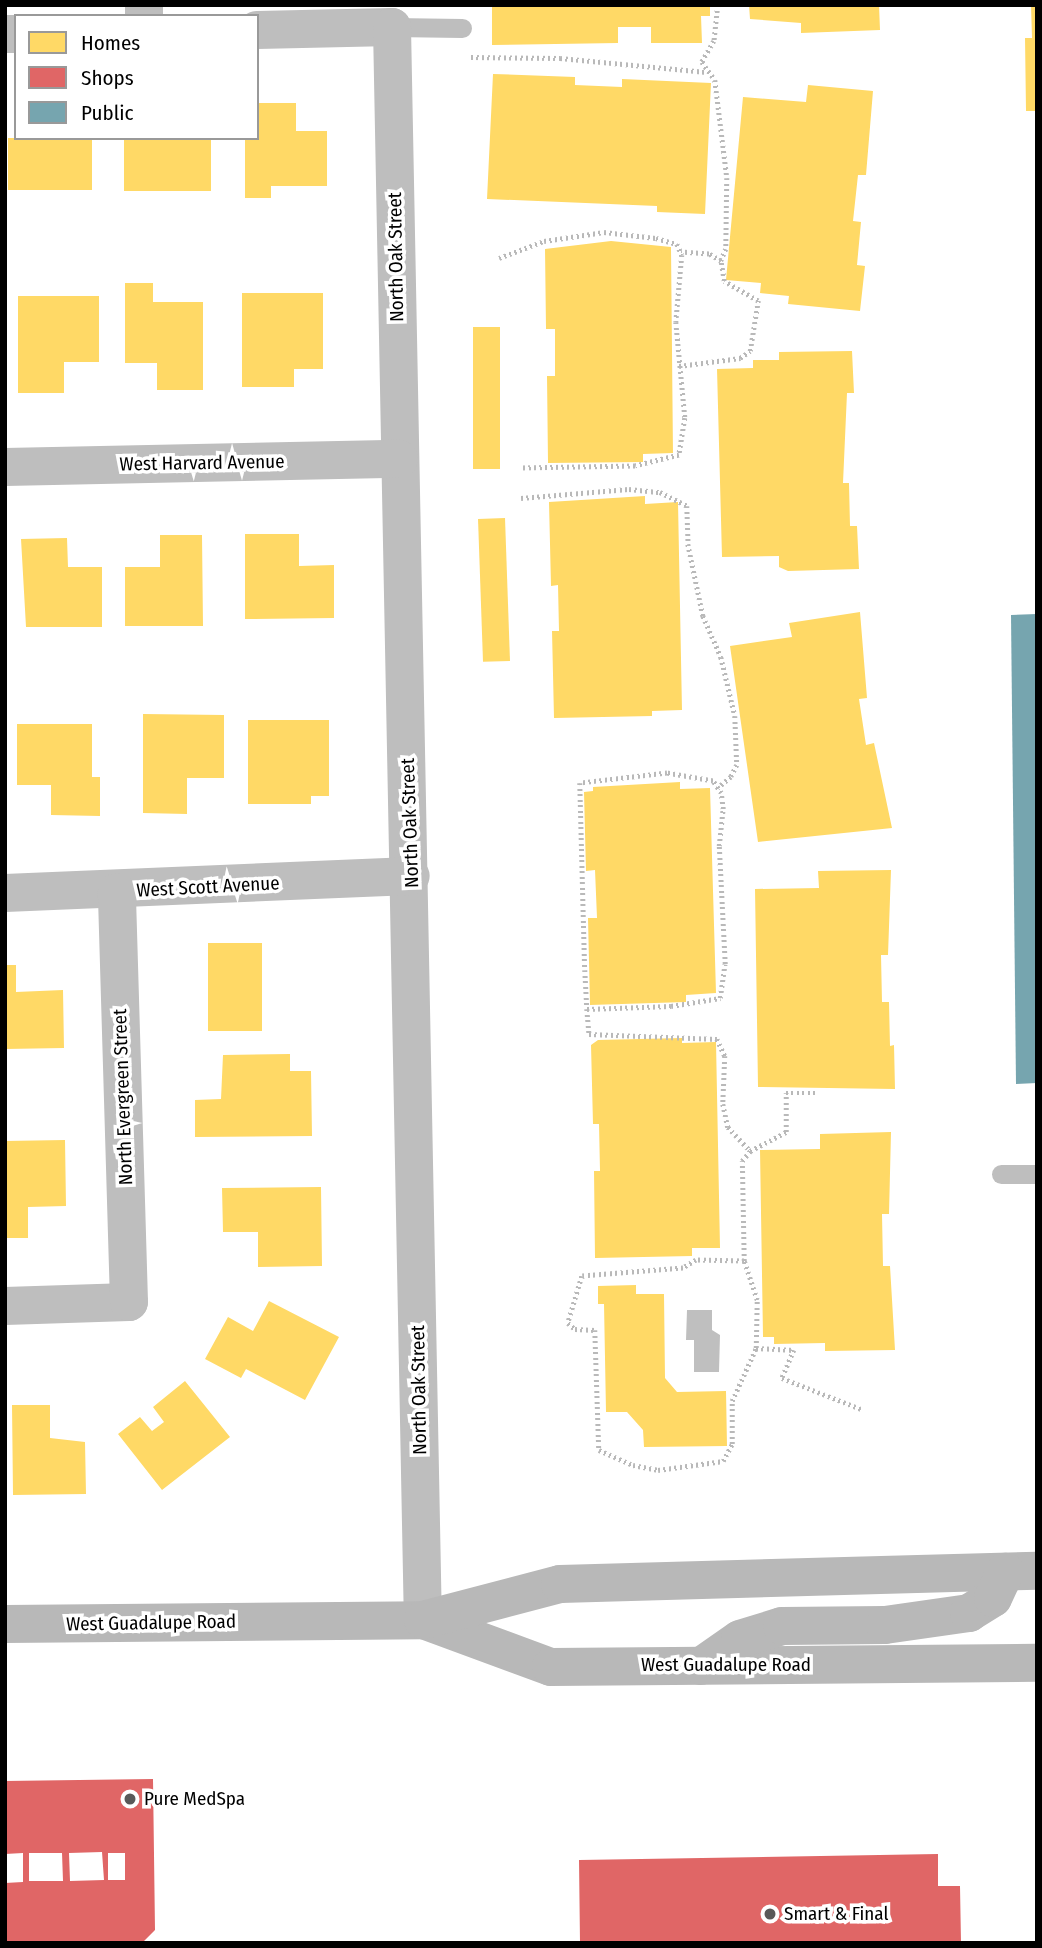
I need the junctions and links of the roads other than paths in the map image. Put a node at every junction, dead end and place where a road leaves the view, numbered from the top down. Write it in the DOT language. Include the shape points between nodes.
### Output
graph roads {
  1 [pos="392,27"];
  2 [pos="462,28"];
  3 [pos="259,30"];
  4 [pos="400,459"];
  5 [pos="5,467"];
  6 [pos="411,876"];
  7 [pos="117,892"];
  8 [pos="5,893"];
  9 [pos="1001,1174"];
  10 [pos="1037,1174"];
  11 [pos="5,1306"];
  12 [pos="1021,1571"];
  13 [pos="423,1620"];
  14 [pos="5,1624"];
  15 [pos="1037,1663"];
  16 [pos="701,1666"];
  1 -- 2 [label="lane"];
  1 -- 3 [label="street"];
  1 -- 4 [label="street, North Oak Street"];
  4 -- 5 [label="street, West Harvard Avenue"];
  4 -- 6 [label="street, North Oak Street"];
  6 -- 7 [label="street, West Scott Avenue"];
  6 -- 13 [label="street, North Oak Street"];
  7 -- 8 [label="street, West Scott Avenue"];
  7 -- 11 [label="street, North Evergreen Street" via="129,1302"];
  9 -- 10 [label="lane"];
  12 -- 13 [label="main road, West Guadalupe Road" via="560,1584"];
  12 -- 16 [label="main road" via="969,1613 885,1625 782,1626 740,1639"];
  13 -- 14 [label="main road, West Guadalupe Road"];
  13 -- 16 [label="main road, West Guadalupe Road" via="551,1667"];
  15 -- 16 [label="main road, West Guadalupe Road"];
}
